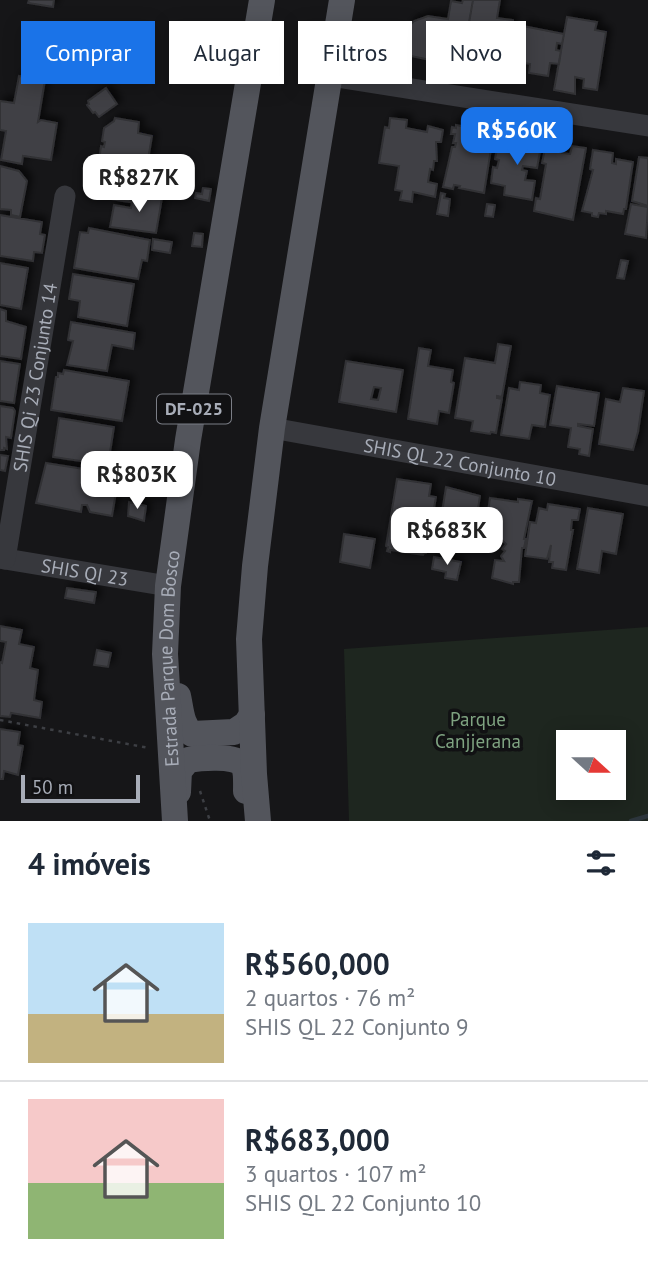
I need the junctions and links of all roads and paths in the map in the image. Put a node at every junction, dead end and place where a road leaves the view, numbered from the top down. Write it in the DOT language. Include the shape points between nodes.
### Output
graph roads {
  1 [pos="262,0"];
  2 [pos="342,0"];
  3 [pos="339,21"];
  4 [pos="329,84"];
  5 [pos="381,84"];
  6 [pos="648,126"];
  7 [pos="65,196"];
  8 [pos="272,428"];
  9 [pos="648,496"];
  10 [pos="2,558"];
  11 [pos="168,586"];
  12 [pos="165,654"];
  13 [pos="252,715"];
  14 [pos="0,720"];
  15 [pos="160,750"];
  16 [pos="200,759"];
  17 [pos="175,821"];
  18 [pos="210,821"];
  19 [pos="248,821"];
  20 [pos="258,821"];
  1 -- 11 [label="main road, Estrada Parque Dom Bosco / DF-025"];
  2 -- 3 [label="main road"];
  4 -- 8 [label="main road"];
  5 -- 6 [label="street"];
  7 -- 10 [label="street, SHIS Qi 23 Conjunto 14"];
  8 -- 9 [label="street, SHIS QL 22 Conjunto 10"];
  8 -- 13 [label="main road" via="249,639"];
  10 -- 11 [label="street, SHIS QI 23"];
  11 -- 12 [label="main road, Estrada Parque Dom Bosco / DF-025"];
  12 -- 13 [label="main road" via="186,730 192,734 234,732"];
  12 -- 17 [label="main road, Estrada Parque Dom Bosco / DF-025"];
  13 -- 20 [label="main road"];
  14 -- 15 [label="path"];
  16 -- 17 [label="main road" via="188,760 179,771"];
  16 -- 18 [label="path" via="199,785"];
  16 -- 19 [label="main road" via="233,759 242,764"];
}
